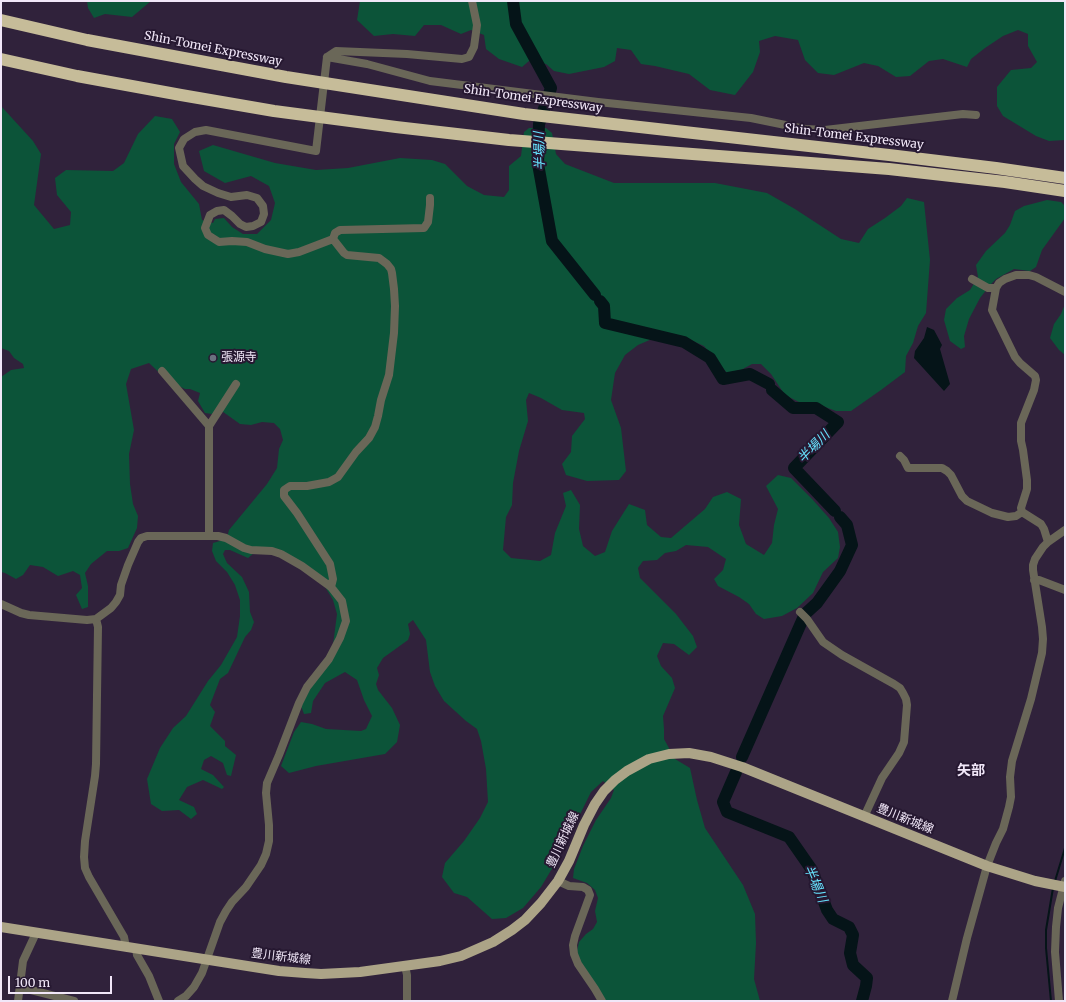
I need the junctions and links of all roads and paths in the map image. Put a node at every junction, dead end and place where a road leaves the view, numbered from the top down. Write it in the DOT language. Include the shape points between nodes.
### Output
graph roads {
  1 [pos="472,1"];
  2 [pos="1,20"];
  3 [pos="326,57"];
  4 [pos="1,59"];
  5 [pos="976,115"];
  6 [pos="1060,175"];
  7 [pos="1065,191"];
  8 [pos="430,198"];
  9 [pos="333,239"];
  10 [pos="972,279"];
  11 [pos="996,288"];
  12 [pos="1065,292"];
  13 [pos="162,370"];
  14 [pos="236,384"];
  15 [pos="209,426"];
  16 [pos="900,456"];
  17 [pos="1022,512"];
  18 [pos="1065,530"];
  19 [pos="209,536"];
  20 [pos="1048,542"];
  21 [pos="1034,580"];
  22 [pos="331,588"];
  23 [pos="1065,590"];
  24 [pos="1,604"];
  25 [pos="800,612"];
  26 [pos="96,619"];
  27 [pos="864,817"];
  28 [pos="987,866"];
  29 [pos="558,881"];
  30 [pos="1064,884"];
  31 [pos="1,927"];
  32 [pos="36,933"];
  33 [pos="126,947"];
  34 [pos="136,949"];
  35 [pos="207,959"];
  36 [pos="405,966"];
  37 [pos="19,995"];
  38 [pos="74,1001"];
  39 [pos="159,1001"];
  40 [pos="178,1001"];
  41 [pos="407,1001"];
  42 [pos="602,1001"];
  43 [pos="952,1001"];
  44 [pos="1059,1001"];
  1 -- 3 [label="street" via="477,25 470,57 336,51"];
  2 -- 6 [label="highway, Shin-Tomei Expressway" via="87,40 286,77 524,114"];
  3 -- 5 [label="street" via="367,64 430,81 751,118 805,129 825,130 962,114"];
  3 -- 9 [label="street" via="316,151 206,130 195,132 184,139 179,148 182,166 203,186 231,197 248,195 257,198 263,206 261,222 253,226 246,227 240,224 224,210 210,215 205,228 208,235 219,242 247,242 288,254"];
  4 -- 7 [label="highway" via="77,76 274,111 396,127 508,140 889,169"];
  8 -- 9 [label="street" via="428,222 424,228 340,230 335,233"];
  9 -- 22 [label="street" via="347,255 379,258 387,264 392,273 395,306 389,375 375,427 369,438 338,477 329,482 290,486 284,490 284,496 330,564 333,579"];
  10 -- 11 [label="street" via="988,288"];
  11 -- 12 [label="street" via="1005,279 1016,275 1029,275"];
  11 -- 17 [label="street" via="992,310 1015,356 1036,380 1021,422 1027,480"];
  13 -- 15 [label="street"];
  14 -- 15 [label="street"];
  15 -- 19 [label="street"];
  16 -- 17 [label="street" via="908,468 942,468 947,471 967,501 992,513 1008,517"];
  17 -- 20 [label="street" via="1041,524"];
  18 -- 20 [label="street"];
  19 -- 22 [label="street" via="226,538 251,550 281,554"];
  19 -- 26 [label="street" via="141,538 128,565 120,595 111,608"];
  20 -- 21 [label="street" via="1035,559"];
  21 -- 23 [label="street"];
  21 -- 28 [label="street" via="1044,639 1042,653 1012,761 1009,808"];
  22 -- 35 [label="street" via="342,601 346,621 329,659 298,703 267,783 269,841 266,854 246,887 226,911"];
  24 -- 26 [label="street" via="29,615"];
  25 -- 27 [label="street" via="808,619 823,642 900,688 906,699 904,742 882,778"];
  26 -- 33 [label="street" via="96,764 85,840 85,868 124,937"];
  27 -- 28 [label="main road, 豊川新城線"];
  27 -- 29 [label="main road, 豊川新城線" via="742,767 689,753 669,754 649,759 627,771 604,791 584,825"];
  28 -- 30 [label="main road, 豊川新城線" via="1035,881"];
  28 -- 43 [label="street"];
  29 -- 36 [label="main road, 豊川新城線" via="525,920 494,942 461,956"];
  29 -- 42 [label="street" via="588,890 590,895 573,945 574,954"];
  30 -- 44 [label="street" via="1056,927 1055,952"];
  31 -- 32 [label="main road, 豊川新城線"];
  32 -- 33 [label="main road, 豊川新城線"];
  32 -- 37 [label="street" via="23,961"];
  33 -- 34 [label="main road, 豊川新城線"];
  34 -- 35 [label="main road, 豊川新城線"];
  34 -- 39 [label="street"];
  35 -- 36 [label="main road, 豊川新城線" via="279,971 321,974"];
  35 -- 40 [label="street" via="194,987"];
  36 -- 41 [label="street"];
  37 -- 38 [label="street" via="27,990"];
}
